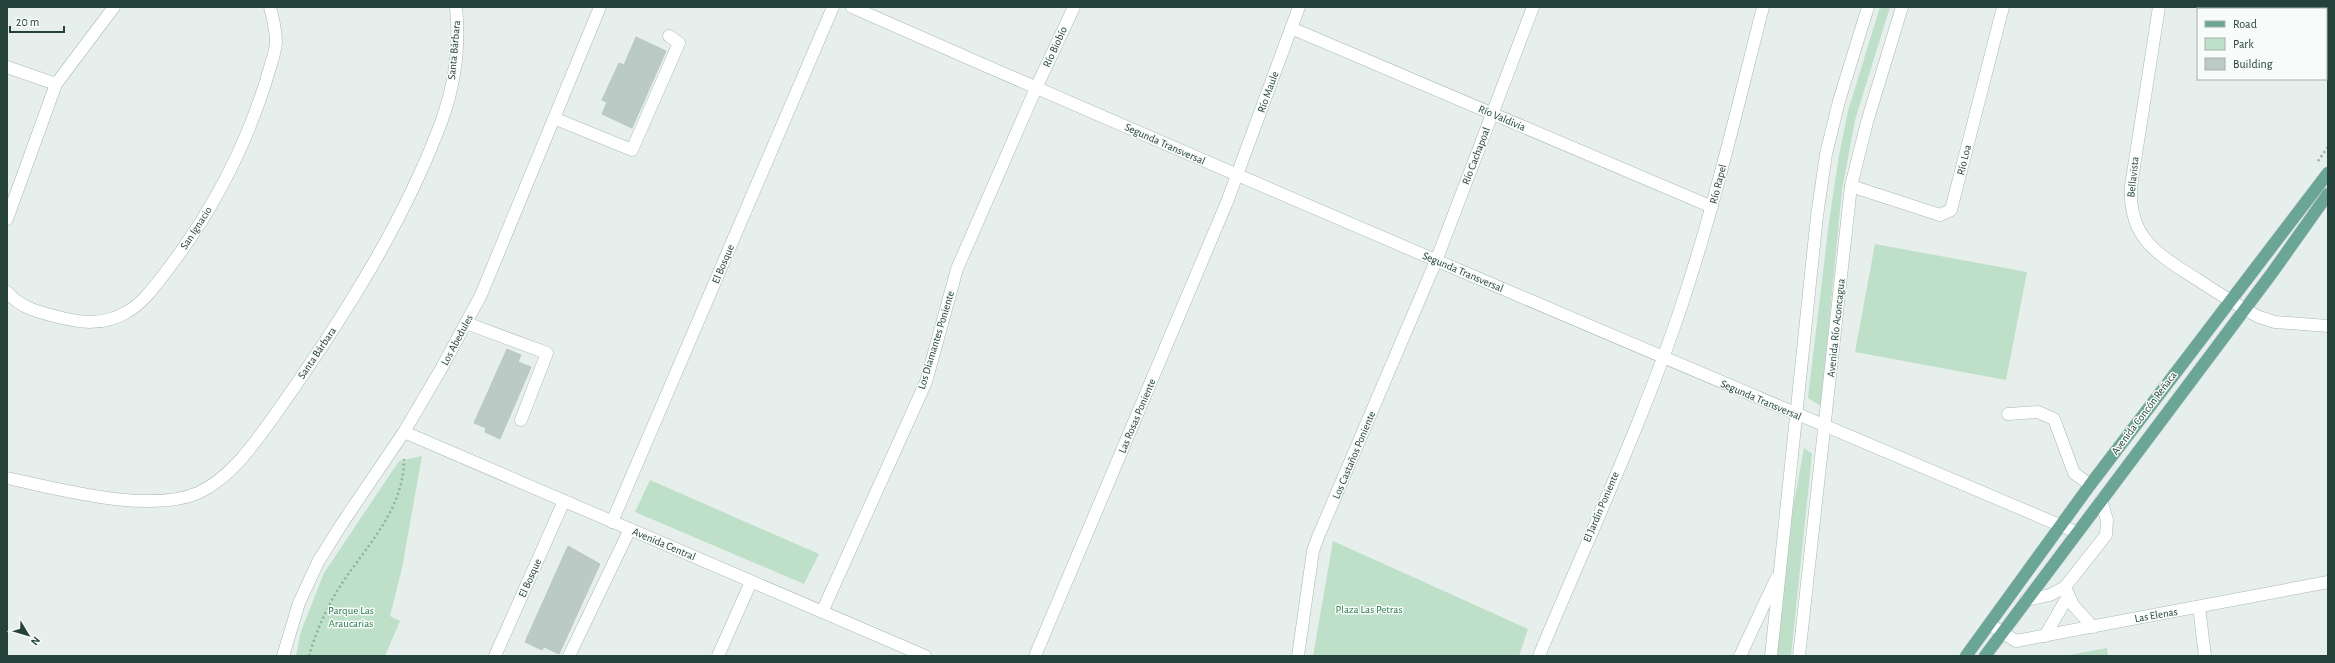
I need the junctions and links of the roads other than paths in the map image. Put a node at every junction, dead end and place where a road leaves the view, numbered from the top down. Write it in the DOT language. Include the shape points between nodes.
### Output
graph roads {
  1 [pos="114,7"];
  2 [pos="270,7"];
  3 [pos="456,7"];
  4 [pos="600,7"];
  5 [pos="833,7"];
  6 [pos="852,7"];
  7 [pos="1074,7"];
  8 [pos="1299,7"];
  9 [pos="1533,7"];
  10 [pos="1763,7"];
  11 [pos="1868,7"];
  12 [pos="1902,7"];
  13 [pos="2003,7"];
  14 [pos="2159,7"];
  15 [pos="1291,28"];
  16 [pos="669,36"];
  17 [pos="7,67"];
  18 [pos="56,84"];
  19 [pos="1036,88"];
  20 [pos="1492,113"];
  21 [pos="556,118"];
  22 [pos="2328,173"];
  23 [pos="1237,176"];
  24 [pos="1851,186"];
  25 [pos="2328,194"];
  26 [pos="1712,207"];
  27 [pos="7,219"];
  28 [pos="1436,261"];
  29 [pos="7,292"];
  30 [pos="2230,301"];
  31 [pos="2244,309"];
  32 [pos="466,323"];
  33 [pos="2328,326"];
  34 [pos="1663,358"];
  35 [pos="2008,414"];
  36 [pos="1797,415"];
  37 [pos="522,420"];
  38 [pos="1825,427"];
  39 [pos="404,432"];
  40 [pos="7,478"];
  41 [pos="2090,485"];
  42 [pos="2100,500"];
  43 [pos="564,501"];
  44 [pos="612,522"];
  45 [pos="2060,525"];
  46 [pos="630,529"];
  47 [pos="2076,532"];
  48 [pos="1781,569"];
  49 [pos="751,582"];
  50 [pos="2328,582"];
  51 [pos="2067,592"];
  52 [pos="2026,600"];
  53 [pos="2199,607"];
  54 [pos="822,612"];
  55 [pos="1989,624"];
  56 [pos="2092,627"];
  57 [pos="2002,632"];
  58 [pos="2045,636"];
  59 [pos="283,656"];
  60 [pos="495,656"];
  61 [pos="569,656"];
  62 [pos="718,656"];
  63 [pos="925,656"];
  64 [pos="1035,656"];
  65 [pos="1298,656"];
  66 [pos="1539,656"];
  67 [pos="1740,656"];
  68 [pos="1771,656"];
  69 [pos="1799,656"];
  70 [pos="1966,656"];
  71 [pos="1985,656"];
  72 [pos="2205,656"];
  1 -- 18 [label="street"];
  2 -- 29 [label="street, San Ignacio" via="276,44 249,130 223,184 197,228 176,259 139,304 114,318 86,323 31,310 14,300"];
  3 -- 40 [label="street, Santa Bárbara" via="457,43 449,95 442,120 402,208 354,298 327,341 236,464 200,492 172,501 122,499"];
  4 -- 21 [label="street, Los Abedules"];
  5 -- 44 [label="street, El Bosque"];
  6 -- 19 [label="street, Segunda Transversal"];
  7 -- 19 [label="street, Río Biobío"];
  8 -- 15 [label="street, Río Maule"];
  9 -- 20 [label="street, Río Cachapoal"];
  10 -- 26 [label="street, Río Rapel"];
  11 -- 36 [label="street" via="1839,101 1826,154 1817,216"];
  12 -- 24 [label="street, Avenida Río Aconcagua" via="1867,122"];
  13 -- 24 [label="street, Río Loa" via="1951,210 1940,215"];
  14 -- 30 [label="street, Bellavista" via="2130,186 2132,210 2141,235 2150,247"];
  15 -- 20 [label="street, Río Valdivia"];
  15 -- 23 [label="street, Río Maule"];
  16 -- 21 [label="street" via="679,43 632,150"];
  17 -- 18 [label="street"];
  18 -- 27 [label="street"];
  19 -- 23 [label="street, Segunda Transversal"];
  19 -- 54 [label="street, Los Diamantes Poniente" via="957,269 926,382"];
  20 -- 26 [label="street, Río Valdivia"];
  20 -- 28 [label="street, Río Cachapoal"];
  21 -- 32 [label="street, Los Abedules" via="481,295"];
  22 -- 30 [label="main road, Avenida Concón Reñaca"];
  23 -- 28 [label="street, Segunda Transversal"];
  23 -- 64 [label="street, Las Rosas Poniente"];
  24 -- 38 [label="street, Avenida Río Aconcagua"];
  25 -- 31 [label="main road, Avenida Concón Reñaca"];
  26 -- 34 [label="street, Río Rapel"];
  28 -- 34 [label="street, Segunda Transversal"];
  28 -- 65 [label="street, Los Castaños Poniente" via="1316,544"];
  30 -- 31 [label="street, Bellavista"];
  30 -- 41 [label="main road, Avenida Concón Reñaca"];
  31 -- 33 [label="street, Bellavista" via="2275,322"];
  31 -- 42 [label="main road, Avenida Concón Reñaca"];
  32 -- 37 [label="street" via="547,353"];
  32 -- 39 [label="street, Los Abedules"];
  34 -- 36 [label="street, Segunda Transversal"];
  34 -- 66 [label="street, El Jardín Poniente"];
  35 -- 41 [label="street" via="2038,412 2054,419 2074,473"];
  36 -- 38 [label="street, Segunda Transversal"];
  36 -- 48 [label="street"];
  38 -- 45 [label="street, Segunda Transversal"];
  38 -- 69 [label="street, Avenida Río Aconcagua"];
  39 -- 43 [label="street, Avenida Central"];
  39 -- 59 [label="street, Los Abedules" via="342,522 318,562 299,603"];
  41 -- 45 [label="main road, Avenida Concón Reñaca"];
  42 -- 47 [label="main road, Avenida Concón Reñaca"];
  42 -- 51 [label="street" via="2107,520 2106,535"];
  43 -- 44 [label="street, Avenida Central"];
  43 -- 60 [label="street, El Bosque"];
  44 -- 46 [label="street, Avenida Central"];
  45 -- 47 [label="street, Segunda Transversal"];
  45 -- 55 [label="main road, Avenida Concón Reñaca"];
  46 -- 49 [label="street, Avenida Central"];
  46 -- 61 [label="street"];
  47 -- 52 [label="main road, Avenida Concón Reñaca"];
  48 -- 67 [label="street"];
  48 -- 68 [label="street"];
  49 -- 54 [label="street, Avenida Central"];
  49 -- 62 [label="street"];
  50 -- 53 [label="street, Las Elenas"];
  51 -- 52 [label="street"];
  51 -- 56 [label="street" via="2078,613"];
  51 -- 58 [label="street"];
  52 -- 57 [label="main road, Avenida Concón Reñaca"];
  53 -- 56 [label="street, Las Elenas"];
  53 -- 72 [label="street"];
  54 -- 63 [label="street, Avenida Central"];
  55 -- 57 [label="street, Las Elenas"];
  55 -- 70 [label="main road, Avenida Concón Reñaca"];
  56 -- 58 [label="street, Las Elenas"];
  57 -- 58 [label="street, Las Elenas" via="2016,641"];
  57 -- 71 [label="main road, Avenida Concón Reñaca"];
}
